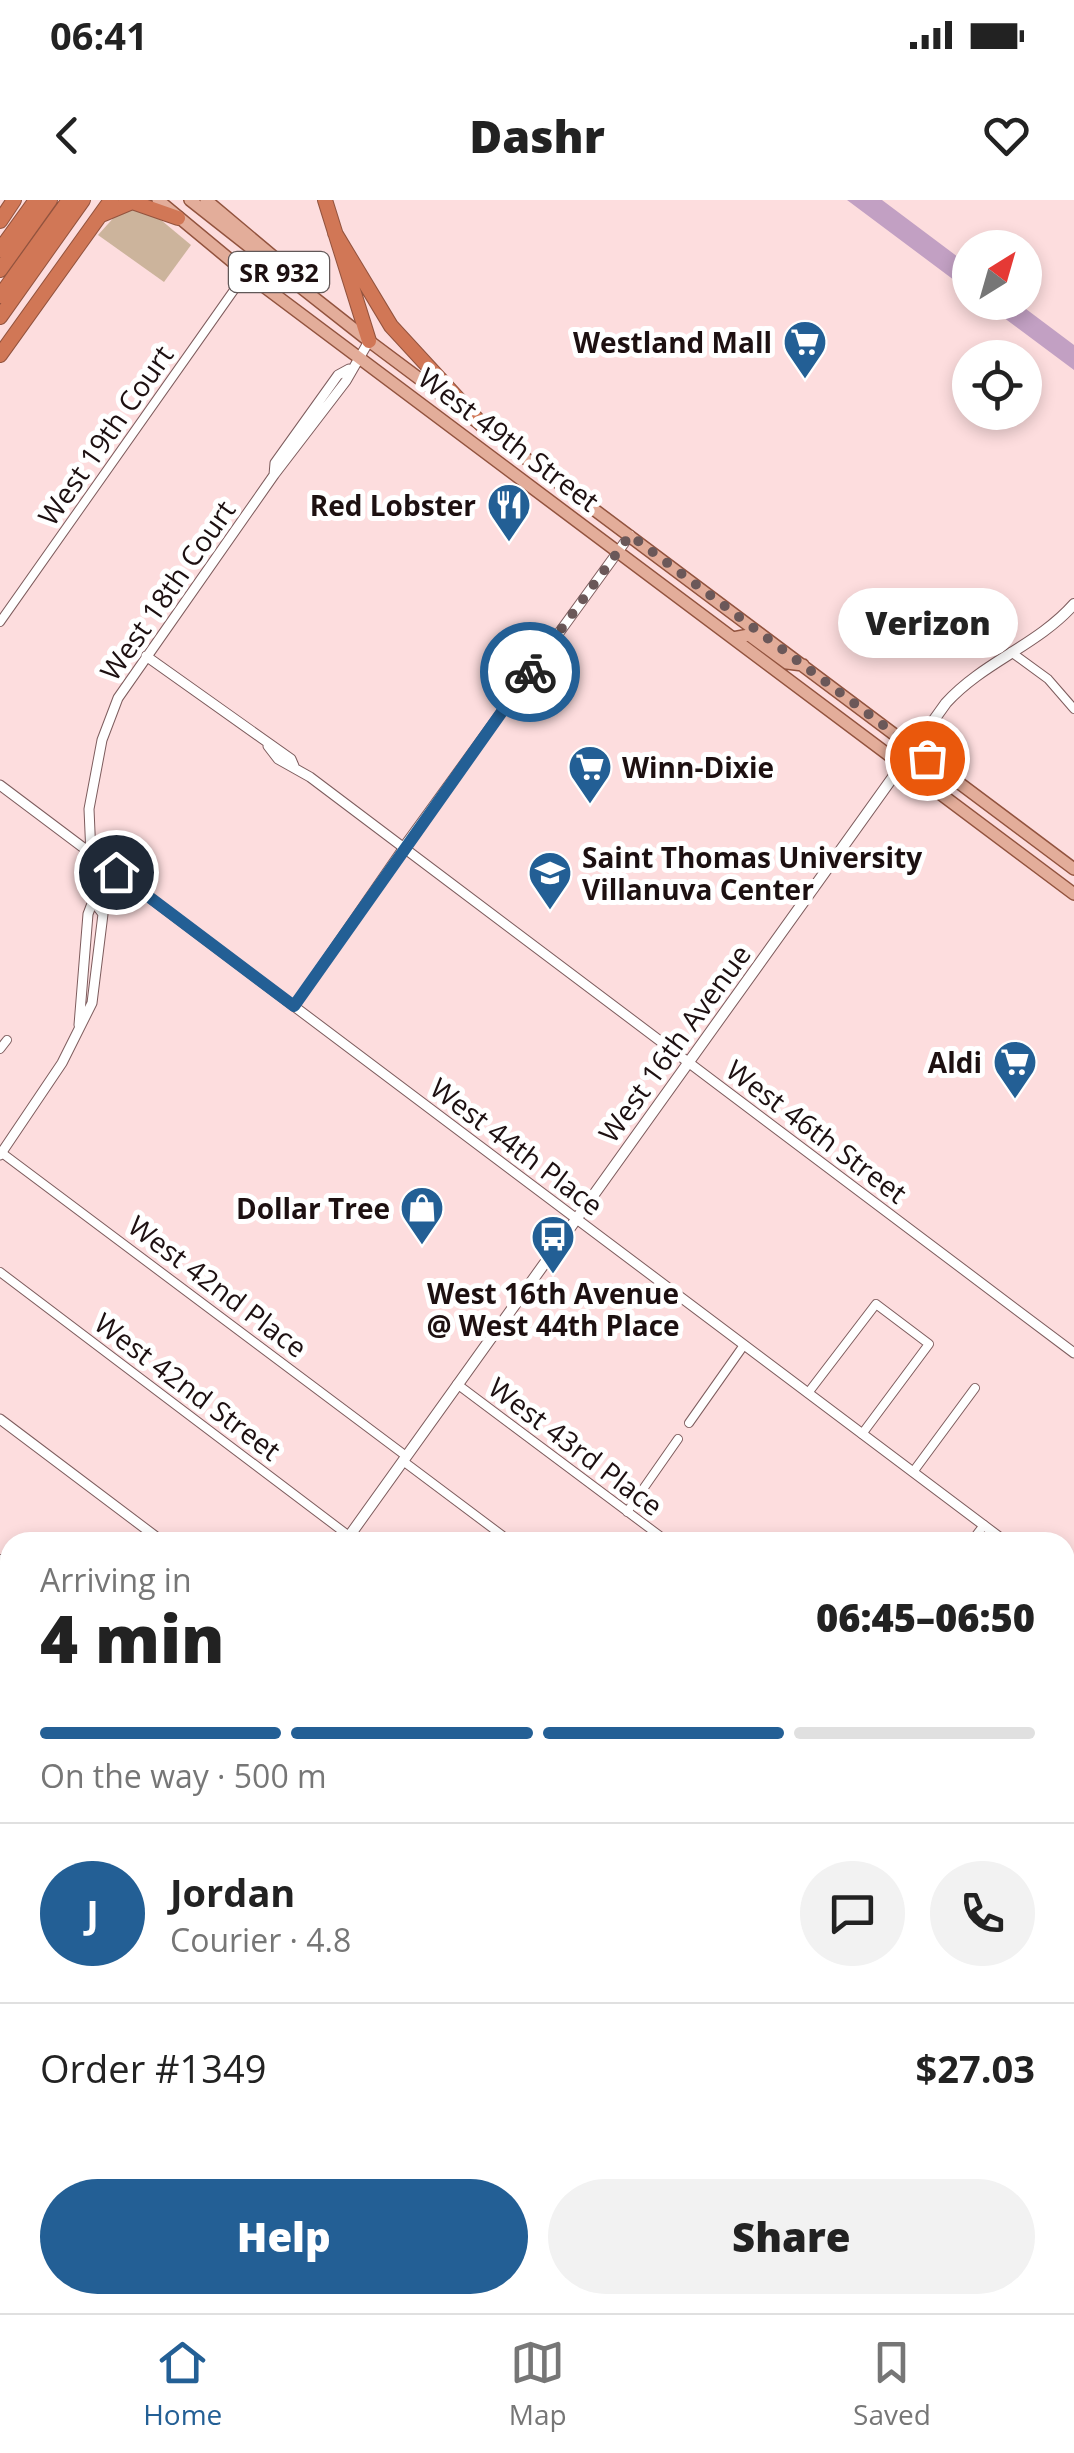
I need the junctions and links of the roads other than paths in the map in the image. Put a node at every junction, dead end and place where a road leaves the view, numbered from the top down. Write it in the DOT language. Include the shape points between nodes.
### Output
graph roads {
  1 [pos="36,200"];
  2 [pos="50,200"];
  3 [pos="69,200"];
  4 [pos="83,200"];
  5 [pos="111,200"];
  6 [pos="158,200"];
  7 [pos="190,200"];
  8 [pos="206,200"];
  9 [pos="325,200"];
  10 [pos="101,215"];
  11 [pos="178,218"];
  12 [pos="336,233"];
  13 [pos="0,250"];
  14 [pos="0,270"];
  15 [pos="246,273"];
  16 [pos="0,296"];
  17 [pos="334,315"];
  18 [pos="0,317"];
  19 [pos="369,342"];
  20 [pos="0,355"];
  21 [pos="358,357"];
  22 [pos="484,427"];
  23 [pos="630,535"];
  24 [pos="618,552"];
  25 [pos="1074,604"];
  26 [pos="0,622"];
  27 [pos="733,638"];
  28 [pos="1011,651"];
  29 [pos="146,656"];
  30 [pos="802,665"];
  31 [pos="1074,709"];
  32 [pos="912,747"];
  33 [pos="901,764"];
  34 [pos="0,785"];
  35 [pos="404,848"];
  36 [pos="91,853"];
  37 [pos="1074,869"];
  38 [pos="1074,894"];
  39 [pos="294,1006"];
  40 [pos="7,1040"];
  41 [pos="0,1049"];
  42 [pos="688,1062"];
  43 [pos="1,1154"];
  44 [pos="576,1218"];
  45 [pos="0,1272"];
  46 [pos="744,1345"];
  47 [pos="1074,1353"];
  48 [pos="458,1384"];
  49 [pos="975,1388"];
  50 [pos="808,1393"];
  51 [pos="0,1419"];
  52 [pos="689,1423"];
  53 [pos="862,1434"];
  54 [pos="678,1438"];
  55 [pos="405,1458"];
  56 [pos="913,1472"];
  57 [pos="626,1512"];
  58 [pos="984,1526"];
  59 [pos="150,1532"];
  60 [pos="338,1532"];
  61 [pos="354,1532"];
  62 [pos="498,1532"];
  63 [pos="654,1532"];
  64 [pos="979,1532"];
  65 [pos="992,1532"];
  1 -- 13 [label="highway"];
  2 -- 14 [label="highway"];
  3 -- 16 [label="highway"];
  4 -- 18 [label="highway"];
  5 -- 10 [label="highway"];
  6 -- 11 [label="main road, West 49th Street / SR 932"];
  7 -- 17 [label="main road, West 49th Street / SR 932"];
  8 -- 17 [label="main road"];
  9 -- 12 [label="highway"];
  10 -- 11 [label="highway" via="132,202"];
  10 -- 20 [label="highway"];
  11 -- 15 [label="main road, West 49th Street / SR 932"];
  12 -- 19 [label="highway"];
  12 -- 22 [label="highway" via="391,326"];
  15 -- 21 [label="main road, West 49th Street / SR 932"];
  15 -- 26 [label="street, West 19th Court"];
  17 -- 19 [label="main road, West 49th Street / SR 932"];
  19 -- 21 [label="street, West 18th Court"];
  19 -- 22 [label="main road, West 49th Street / SR 932"];
  21 -- 24 [label="main road, West 49th Street / SR 932"];
  21 -- 29 [label="street, West 18th Court"];
  22 -- 23 [label="main road, West 49th Street / SR 932"];
  23 -- 24 [label="street"];
  23 -- 30 [label="main road, West 49th Street / SR 932"];
  24 -- 27 [label="main road, West 49th Street / SR 932"];
  24 -- 35 [label="street"];
  25 -- 28 [label="main road, West 16th Avenue"];
  27 -- 30 [label="main road" via="750,635 787,664"];
  27 -- 33 [label="main road, West 49th Street / SR 932"];
  28 -- 31 [label="street"];
  28 -- 32 [label="main road, West 16th Avenue" via="965,682"];
  29 -- 35 [label="street, West 46th Street"];
  29 -- 36 [label="street, West 18th Court" via="118,698 102,740 89,809"];
  30 -- 32 [label="main road, West 49th Street / SR 932"];
  32 -- 33 [label="main road, West 16th Avenue"];
  32 -- 37 [label="main road, West 49th Street / SR 932"];
  33 -- 38 [label="main road, West 49th Street / SR 932"];
  33 -- 42 [label="main road, West 16th Avenue"];
  34 -- 36 [label="street, West 44th Place"];
  35 -- 39 [label="street"];
  35 -- 42 [label="street, West 46th Street"];
  36 -- 39 [label="street, West 44th Place"];
  36 -- 43 [label="street, West 18th Court" via="93,901 79,1025 62,1063"];
  39 -- 44 [label="street, West 44th Place"];
  40 -- 41 [label="street"];
  42 -- 44 [label="main road, West 16th Avenue"];
  42 -- 47 [label="street, West 46th Street"];
  43 -- 55 [label="street, West 42nd Place"];
  44 -- 46 [label="street, West 44th Place"];
  44 -- 48 [label="main road, West 16th Avenue"];
  45 -- 60 [label="street, West 42nd Street"];
  46 -- 50 [label="street, West 44th Place"];
  46 -- 52 [label="street"];
  48 -- 55 [label="main road, West 16th Avenue"];
  48 -- 57 [label="street, West 43rd Place"];
  49 -- 56 [label="street"];
  50 -- 53 [label="street, West 44th Place"];
  50 -- 53 [label="street" via="876,1304 929,1344"];
  51 -- 59 [label="street"];
  53 -- 56 [label="street, West 44th Place"];
  54 -- 57 [label="street"];
  55 -- 61 [label="main road, West 16th Avenue"];
  55 -- 62 [label="street, West 42nd Place"];
  56 -- 58 [label="street, West 44th Place"];
  57 -- 63 [label="street, West 43rd Place"];
  58 -- 64 [label="street"];
  58 -- 65 [label="street, West 44th Place"];
}
